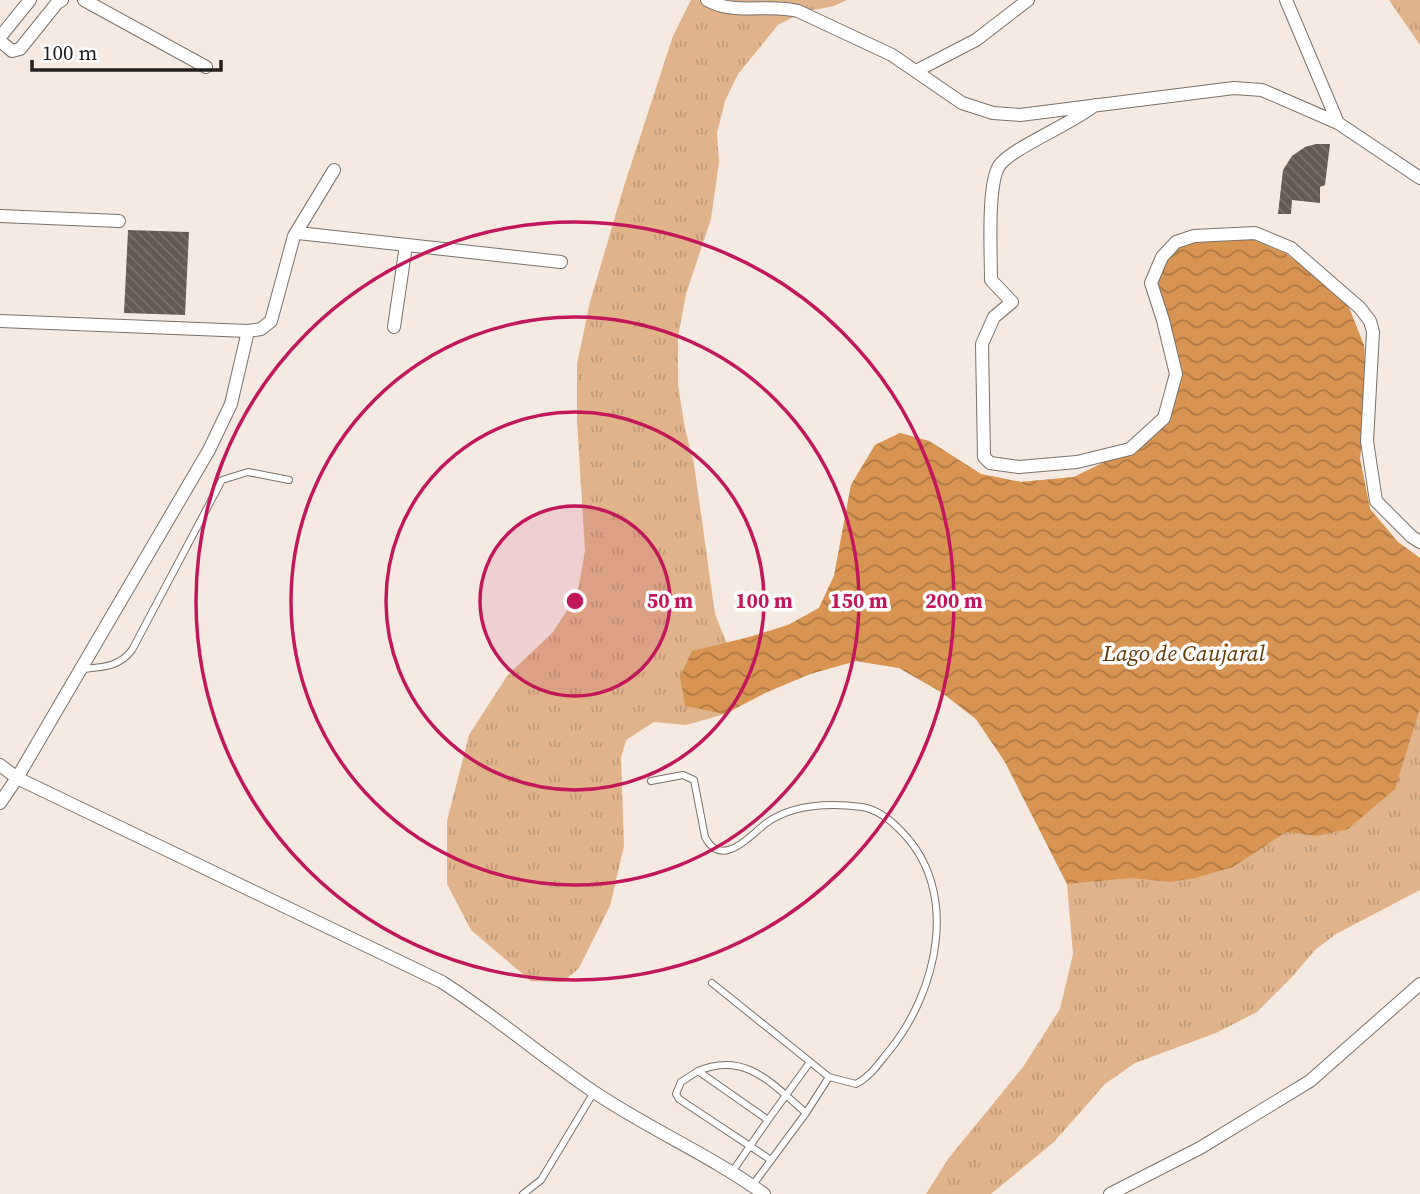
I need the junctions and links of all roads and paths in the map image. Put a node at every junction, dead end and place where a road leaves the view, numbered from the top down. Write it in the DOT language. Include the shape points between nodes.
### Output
graph roads {
  1 [pos="30,0"];
  2 [pos="62,0"];
  3 [pos="84,0"];
  4 [pos="707,0"];
  5 [pos="1028,0"];
  6 [pos="1286,0"];
  7 [pos="4,23"];
  8 [pos="0,39"];
  9 [pos="206,67"];
  10 [pos="916,71"];
  11 [pos="1096,105"];
  12 [pos="1338,123"];
  13 [pos="334,170"];
  14 [pos="1420,178"];
  15 [pos="0,216"];
  16 [pos="119,221"];
  17 [pos="298,233"];
  18 [pos="406,245"];
  19 [pos="561,262"];
  20 [pos="0,321"];
  21 [pos="394,327"];
  22 [pos="248,331"];
  23 [pos="289,480"];
  24 [pos="1420,542"];
  25 [pos="81,669"];
  26 [pos="0,765"];
  27 [pos="17,778"];
  28 [pos="651,781"];
  29 [pos="0,803"];
  30 [pos="712,983"];
  31 [pos="1420,984"];
  32 [pos="810,1062"];
  33 [pos="698,1071"];
  34 [pos="829,1077"];
  35 [pos="594,1092"];
  36 [pos="786,1096"];
  37 [pos="806,1113"];
  38 [pos="768,1121"];
  39 [pos="750,1145"];
  40 [pos="771,1160"];
  41 [pos="732,1172"];
  42 [pos="752,1186"];
  43 [pos="523,1194"];
  44 [pos="764,1194"];
  45 [pos="1110,1194"];
  1 -- 7 [label="street"];
  2 -- 8 [label="street" via="20,49 12,51"];
  3 -- 9 [label="street"];
  4 -- 10 [label="street" via="733,9 783,7 798,11"];
  5 -- 10 [label="street" via="976,40"];
  6 -- 12 [label="street"];
  7 -- 8 [label="street"];
  10 -- 11 [label="street" via="962,103 993,113 1020,115"];
  11 -- 12 [label="street" via="1234,88 1262,90"];
  11 -- 24 [label="street" via="1014,154 999,166 993,184 990,280 1013,302 994,317 982,344 984,457 990,463 1019,467 1077,463 1130,449 1164,418 1176,374 1151,283 1162,257 1176,242 1194,236 1255,233 1291,248 1370,321 1367,441 1376,501"];
  12 -- 14 [label="street"];
  13 -- 17 [label="street"];
  15 -- 16 [label="street"];
  17 -- 18 [label="street"];
  17 -- 22 [label="street" via="271,321"];
  18 -- 19 [label="street"];
  18 -- 21 [label="street"];
  20 -- 22 [label="street"];
  22 -- 25 [label="street" via="231,404 209,450"];
  23 -- 25 [label="lane" via="248,472 222,480 132,650 113,666"];
  25 -- 27 [label="street"];
  26 -- 27 [label="street"];
  27 -- 29 [label="street"];
  27 -- 35 [label="street" via="442,982"];
  28 -- 34 [label="lane" via="683,775 694,780 705,837 719,850 731,849 791,810 846,806 887,816 921,854 937,909 932,969 924,992 902,1034 865,1079 856,1084"];
  30 -- 32 [label="lane"];
  31 -- 45 [label="street" via="1310,1081 1200,1148"];
  32 -- 34 [label="lane"];
  32 -- 36 [label="lane"];
  33 -- 36 [label="lane" via="722,1063 742,1066"];
  33 -- 38 [label="lane"];
  33 -- 39 [label="lane" via="681,1082 676,1094 679,1099"];
  34 -- 37 [label="lane"];
  35 -- 41 [label="street"];
  35 -- 43 [label="lane" via="541,1180"];
  36 -- 37 [label="lane"];
  36 -- 38 [label="lane"];
  37 -- 40 [label="lane"];
  38 -- 39 [label="lane"];
  39 -- 40 [label="lane"];
  39 -- 41 [label="lane"];
  40 -- 42 [label="lane"];
  41 -- 42 [label="street"];
  42 -- 44 [label="street"];
}
